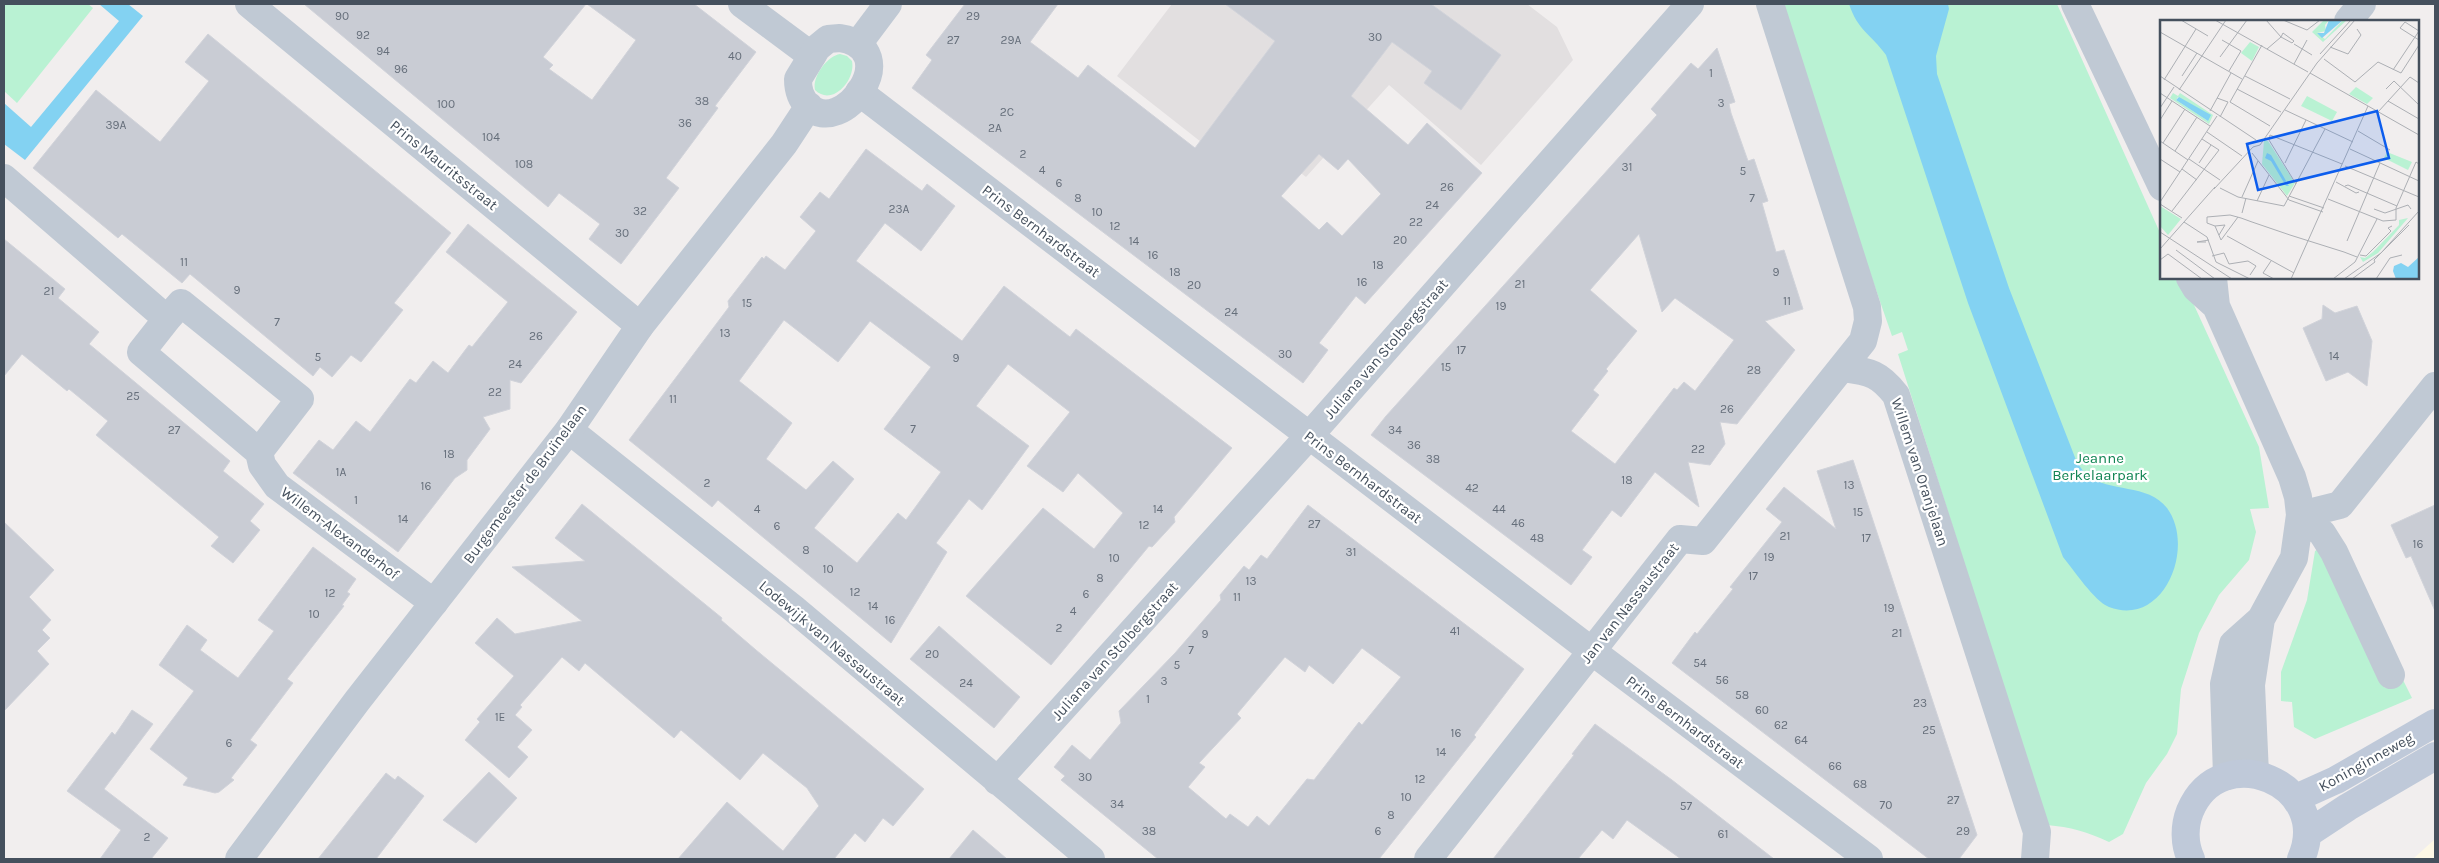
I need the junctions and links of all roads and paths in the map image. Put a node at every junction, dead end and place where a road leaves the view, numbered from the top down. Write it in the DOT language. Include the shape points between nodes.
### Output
graph roads {
  1 [pos="249,4"];
  2 [pos="742,4"];
  3 [pos="888,4"];
  4 [pos="1690,4"];
  5 [pos="1770,4"];
  6 [pos="2075,4"];
  7 [pos="2362,4"];
  8 [pos="2349,20"];
  9 [pos="858,44"];
  10 [pos="812,56"];
  11 [pos="859,92"];
  12 [pos="809,106"];
  13 [pos="4,178"];
  14 [pos="2160,183"];
  15 [pos="2191,279"];
  16 [pos="2213,279"];
  17 [pos="2216,306"];
  18 [pos="167,319"];
  19 [pos="640,326"];
  20 [pos="1844,368"];
  21 [pos="2435,386"];
  22 [pos="569,430"];
  23 [pos="1309,436"];
  24 [pos="259,452"];
  25 [pos="2300,515"];
  26 [pos="434,603"];
  27 [pos="2260,619"];
  28 [pos="1592,652"];
  29 [pos="2391,675"];
  30 [pos="2435,723"];
  31 [pos="2435,756"];
  32 [pos="2256,774"];
  33 [pos="2227,776"];
  34 [pos="997,781"];
  35 [pos="2296,798"];
  36 [pos="2304,847"];
  37 [pos="2188,858"];
  38 [pos="239,859"];
  39 [pos="1091,859"];
  40 [pos="1428,859"];
  41 [pos="1869,859"];
  42 [pos="2035,859"];
  1 -- 19 [label="street, Prins Mauritsstraat"];
  2 -- 10 [label="street"];
  3 -- 9 [label="street"];
  4 -- 23 [label="street, Juliana van Stolbergstraat"];
  5 -- 20 [label="street" via="1867,307 1868,321 1863,341"];
  6 -- 14 [label="street"];
  7 -- 8 [label="street"];
  9 -- 10 [label="street" via="840,38 828,39"];
  9 -- 11 [label="street" via="867,54 869,63 867,81"];
  10 -- 12 [label="street" via="798,79 801,98"];
  11 -- 12 [label="street" via="841,111 824,113"];
  11 -- 23 [label="street, Prins Bernhardstraat"];
  12 -- 19 [label="street, Burgemeester de Bruïnelaan" via="778,151"];
  13 -- 18 [label="street"];
  15 -- 17 [label="street"];
  16 -- 17 [label="street"];
  17 -- 25 [label="street" via="2292,477"];
  18 -- 24 [label="street, Willem-Alexanderhof" via="141,352"];
  18 -- 24 [label="street, Willem-Alexanderhof" via="180,303 300,399"];
  19 -- 22 [label="street, Burgemeester de Bruïnelaan"];
  20 -- 28 [label="street, Jan van Nassaustraat" via="1703,541 1680,539"];
  20 -- 42 [label="street, Willem van Oranjelaan" via="1878,376 1896,395 2037,832"];
  21 -- 25 [label="street" via="2340,505"];
  22 -- 26 [label="street, Burgemeester de Bruïnelaan"];
  22 -- 34 [label="street, Lodewijk van Nassaustraat" via="794,610"];
  23 -- 28 [label="street, Prins Bernhardstraat"];
  23 -- 34 [label="street, Juliana van Stolbergstraat"];
  24 -- 26 [label="street, Willem-Alexanderhof" via="262,465 277,486"];
  25 -- 27 [label="street" via="2294,558"];
  25 -- 29 [label="street" via="2322,532 2334,552"];
  26 -- 38 [label="street, Burgemeester de Bruïnelaan"];
  27 -- 32 [label="street" via="2251,685"];
  27 -- 33 [label="street" via="2233,644 2224,684"];
  28 -- 40 [label="street, Jan van Nassaustraat"];
  28 -- 41 [label="street, Prins Bernhardstraat"];
  30 -- 35 [label="main road, Koninginneweg" via="2336,780"];
  31 -- 36 [label="main road, Koninginneweg" via="2348,807"];
  32 -- 33 [label="main road"];
  32 -- 35 [label="main road" via="2278,782"];
  33 -- 37 [label="main road" via="2208,786 2194,802 2186,823"];
  34 -- 39 [label="street, Lodewijk van Nassaustraat"];
  35 -- 36 [label="main road" via="2304,816"];
}
